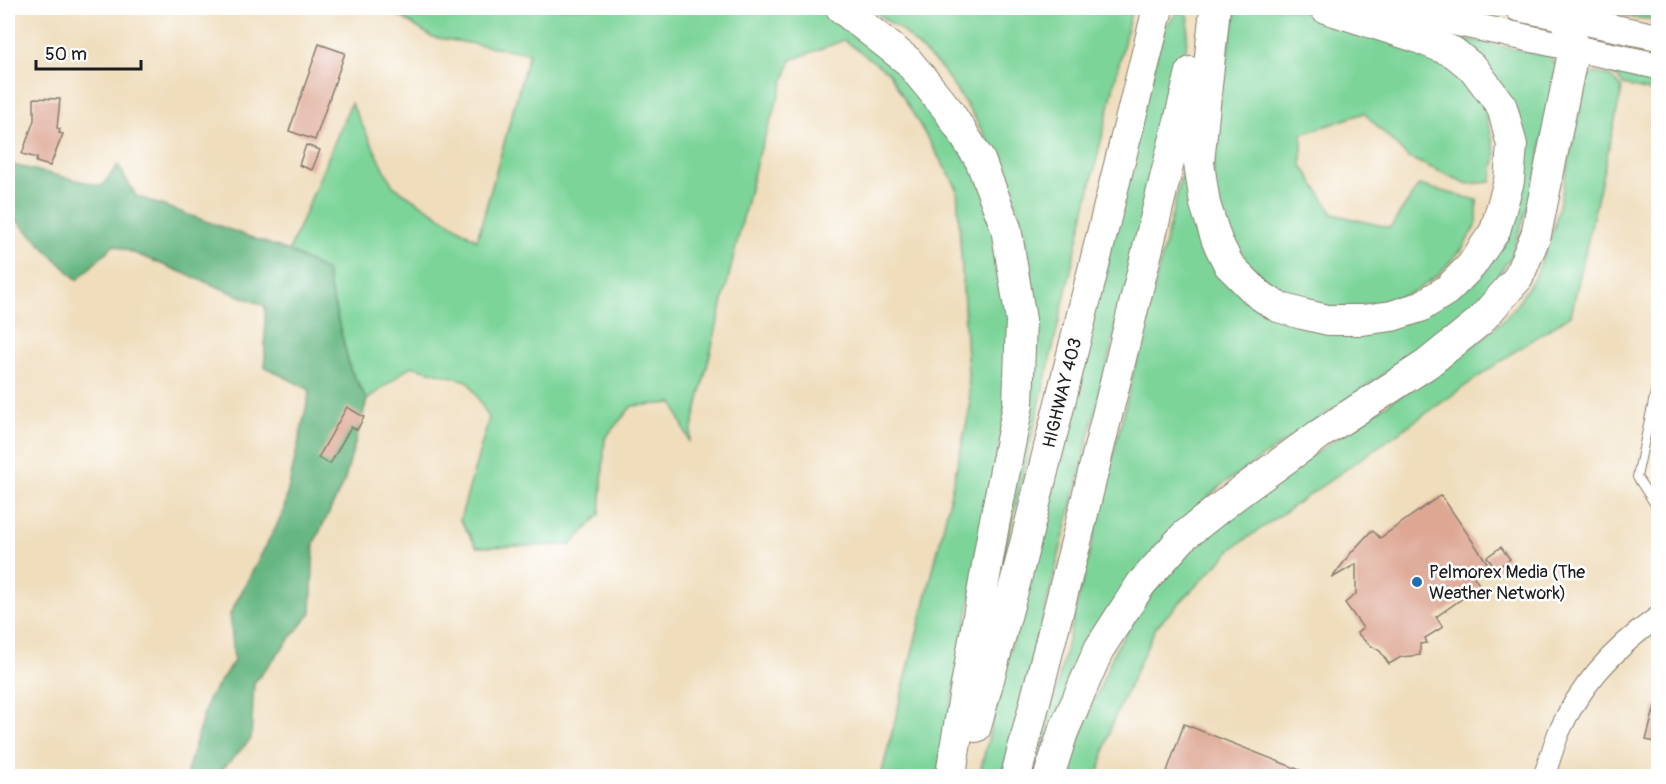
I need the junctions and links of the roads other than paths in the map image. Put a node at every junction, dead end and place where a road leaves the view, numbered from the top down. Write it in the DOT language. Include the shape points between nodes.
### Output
graph roads {
  1 [pos="841,8"];
  2 [pos="1158,8"];
  3 [pos="1206,8"];
  4 [pos="1215,8"];
  5 [pos="1324,8"];
  6 [pos="1388,8"];
  7 [pos="1518,8"];
  8 [pos="1565,18"];
  9 [pos="1659,37"];
  10 [pos="1574,48"];
  11 [pos="1659,66"];
  12 [pos="1659,378"];
  13 [pos="1659,509"];
  14 [pos="1659,617"];
  15 [pos="951,777"];
  16 [pos="963,777"];
  17 [pos="1016,777"];
  18 [pos="1049,777"];
  19 [pos="1544,777"];
  1 -- 15 [label="highway" via="908,61 948,110 980,160 1006,228 1021,320 1018,405"];
  2 -- 16 [label="highway, HIGHWAY 403"];
  3 -- 17 [label="highway"];
  4 -- 5 [label="highway" via="1199,163 1205,204 1229,265 1257,294 1302,314 1328,320 1392,316 1420,307 1447,290 1471,266 1495,231 1509,181 1512,145 1502,107 1474,69 1452,52"];
  6 -- 10 [label="main road"];
  7 -- 8 [label="main road"];
  8 -- 9 [label="main road"];
  8 -- 10 [label="highway"];
  10 -- 11 [label="main road"];
  10 -- 18 [label="highway" via="1536,235 1518,278 1479,322 1427,364 1320,434 1184,536 1141,584 1099,649 1063,732"];
  12 -- 13 [label="lane" via="1637,477"];
  14 -- 19 [label="street" via="1616,651 1588,683 1559,732"];
}
